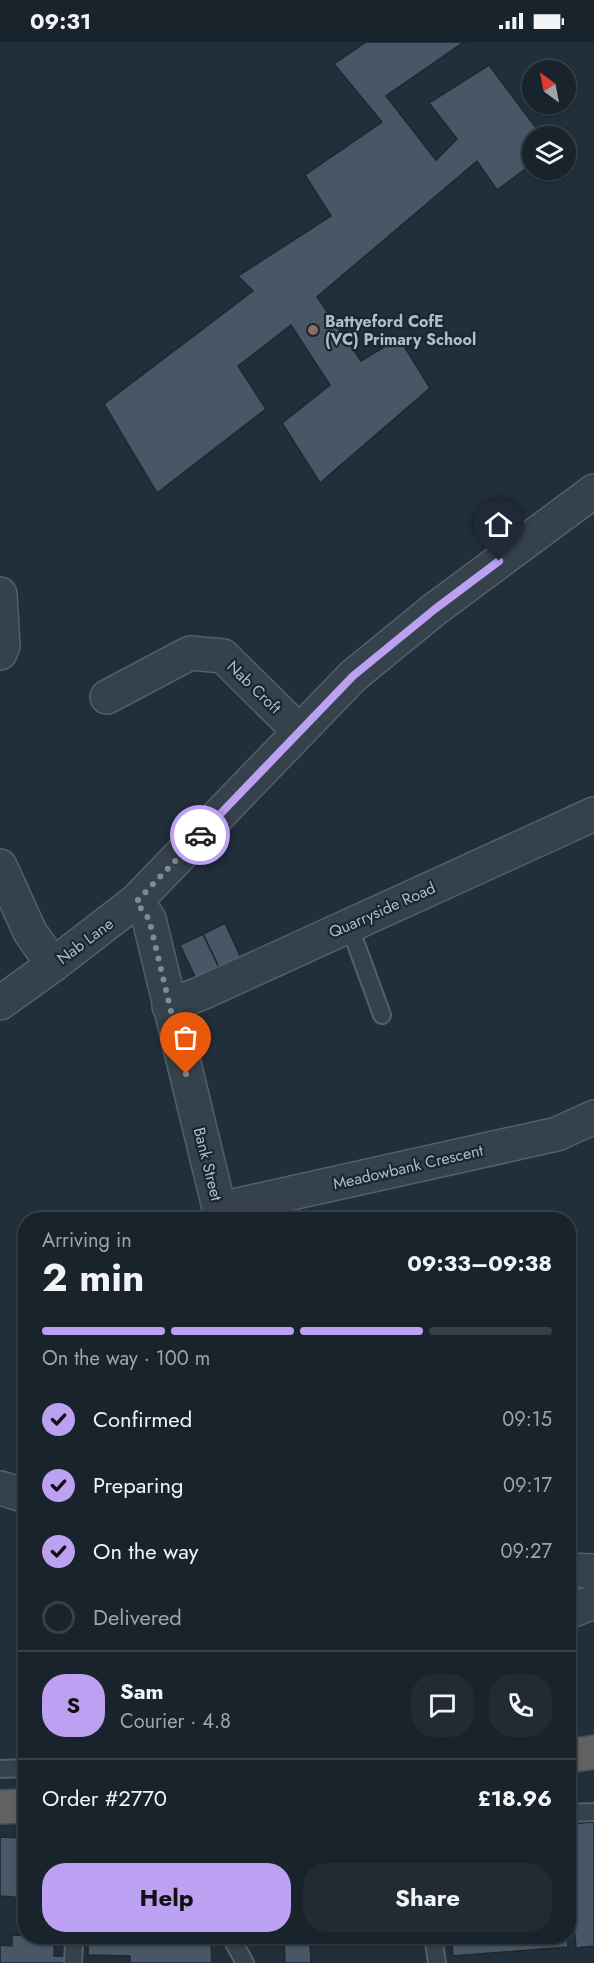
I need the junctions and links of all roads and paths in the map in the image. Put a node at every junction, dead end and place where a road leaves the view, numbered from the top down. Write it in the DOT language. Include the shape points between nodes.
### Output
graph roads {
  1 [pos="594,491"];
  2 [pos="0,594"];
  3 [pos="0,653"];
  4 [pos="107,697"];
  5 [pos="300,731"];
  6 [pos="594,814"];
  7 [pos="0,866"];
  8 [pos="136,902"];
  9 [pos="349,925"];
  10 [pos="15,930"];
  11 [pos="52,966"];
  12 [pos="0,1003"];
  13 [pos="169,1006"];
  14 [pos="382,1015"];
  15 [pos="594,1117"];
  16 [pos="220,1212"];
  17 [pos="228,1212"];
  18 [pos="0,1488"];
  19 [pos="18,1494"];
  20 [pos="576,1570"];
  21 [pos="594,1571"];
  22 [pos="594,1602"];
  23 [pos="576,1609"];
  24 [pos="594,1752"];
  25 [pos="576,1755"];
  26 [pos="18,1768"];
  27 [pos="0,1769"];
  28 [pos="18,1806"];
  29 [pos="0,1807"];
  30 [pos="594,1812"];
  31 [pos="576,1813"];
  32 [pos="74,1944"];
  33 [pos="234,1944"];
  34 [pos="434,1944"];
  35 [pos="73,1963"];
  36 [pos="245,1963"];
  37 [pos="437,1963"];
  1 -- 5 [label="street, Nab Lane" via="435,609 353,676"];
  2 -- 3 [label="street"];
  4 -- 5 [label="street, Nab Croft" via="190,653 223,656"];
  5 -- 8 [label="street, Nab Lane"];
  6 -- 9 [label="street, Quarryside Road"];
  7 -- 10 [label="street"];
  8 -- 11 [label="street, Nab Lane"];
  8 -- 13 [label="street, Bank Street" via="149,919"];
  9 -- 13 [label="street, Quarryside Road"];
  9 -- 14 [label="lane"];
  10 -- 11 [label="street"];
  11 -- 12 [label="street, Nab Lane"];
  13 -- 16 [label="street, Bank Street"];
  15 -- 17 [label="street, Meadowbank Crescent" via="557,1134"];
  18 -- 19 [label="street"];
  20 -- 21 [label="street"];
  22 -- 23 [label="street"];
  24 -- 25 [label="highway"];
  26 -- 27 [label="lane"];
  28 -- 29 [label="highway"];
  30 -- 31 [label="lane"];
  32 -- 35 [label="lane"];
  33 -- 36 [label="lane"];
  34 -- 37 [label="lane"];
}
